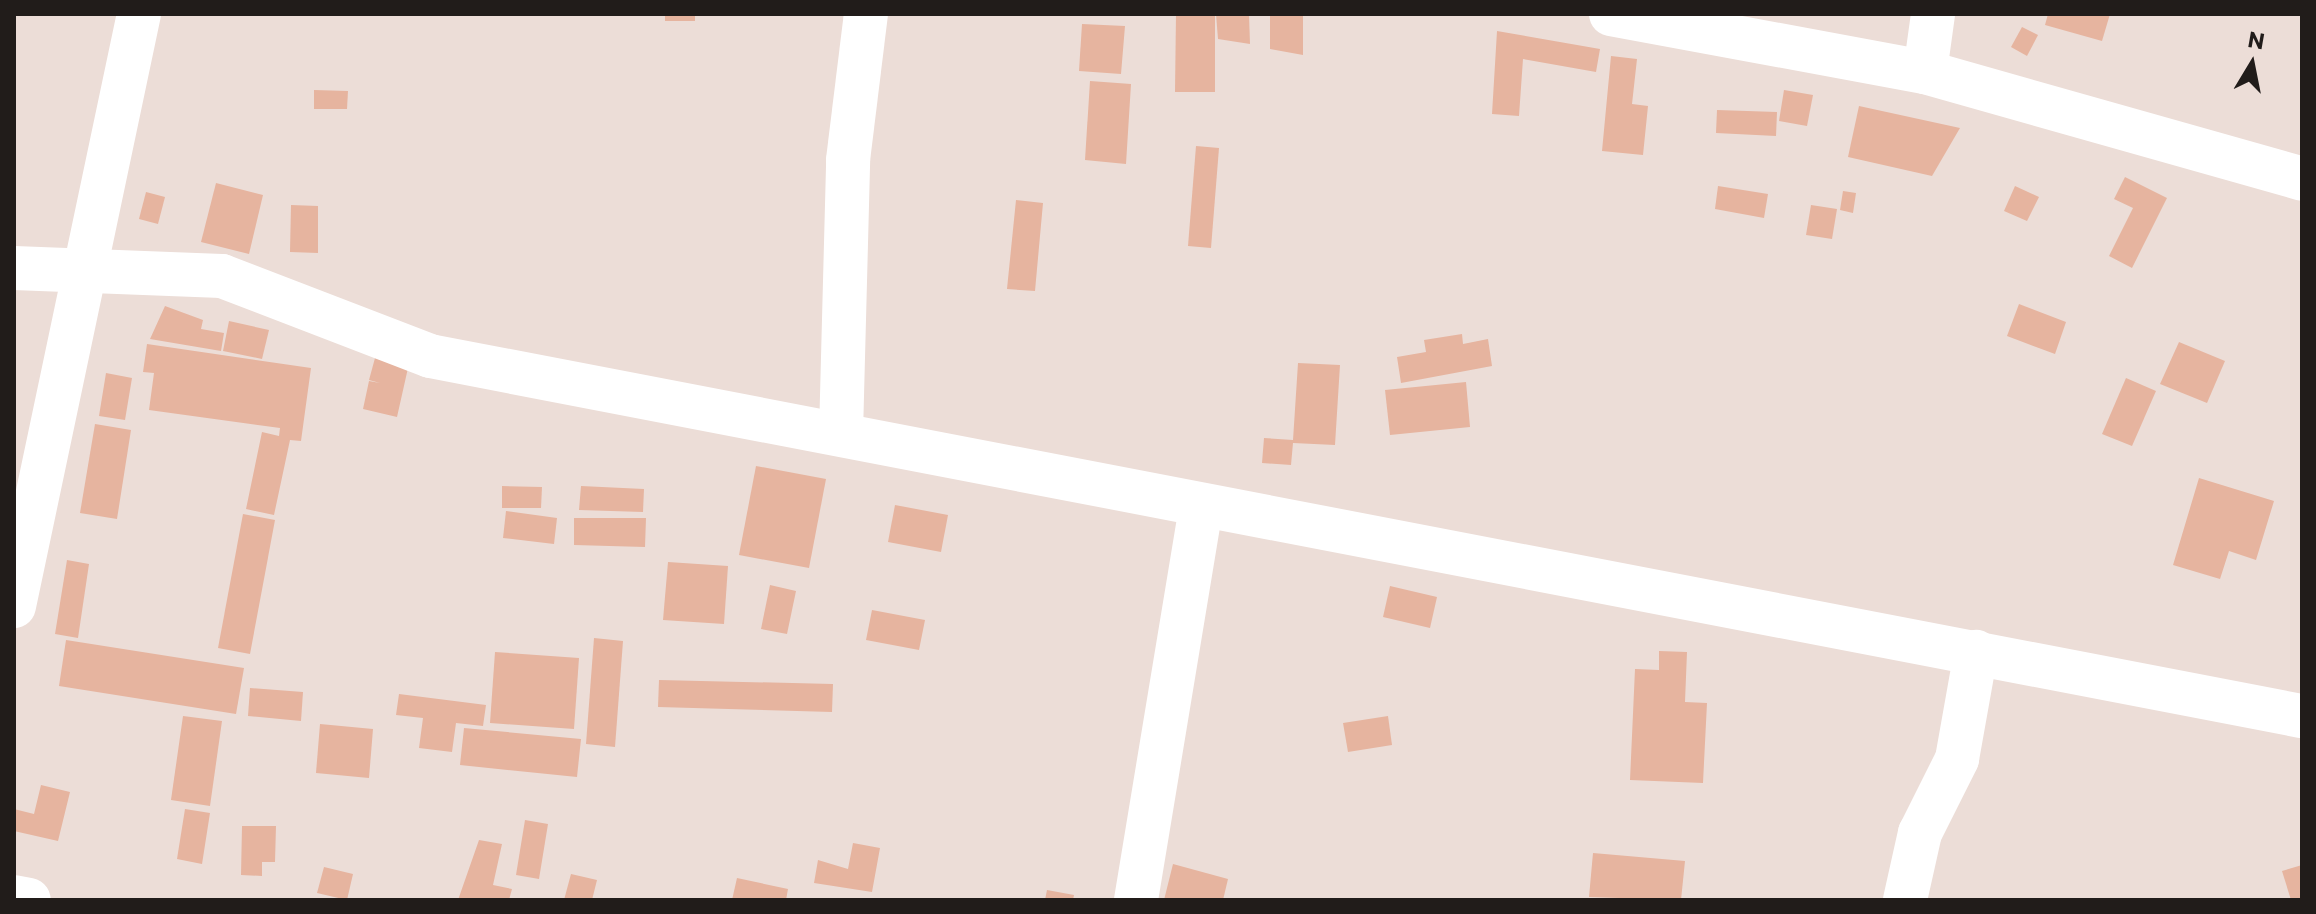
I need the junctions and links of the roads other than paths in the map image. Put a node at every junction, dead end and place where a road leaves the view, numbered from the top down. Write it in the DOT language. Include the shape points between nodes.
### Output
graph roads {
  1 [pos="139,14"];
  2 [pos="866,14"];
  3 [pos="1611,14"];
  4 [pos="1933,14"];
  5 [pos="1925,72"];
  6 [pos="2302,179"];
  7 [pos="14,268"];
  8 [pos="85,268"];
  9 [pos="841,434"];
  10 [pos="1201,507"];
  11 [pos="14,606"];
  12 [pos="1976,652"];
  13 [pos="2302,716"];
  14 [pos="14,897"];
  15 [pos="29,900"];
  16 [pos="1136,900"];
  17 [pos="1905,900"];
  1 -- 8 [label="street"];
  2 -- 9 [label="street" via="848,160"];
  3 -- 5 [label="street"];
  4 -- 5 [label="street"];
  5 -- 6 [label="street"];
  7 -- 8 [label="street"];
  8 -- 9 [label="street" via="222,276 430,356"];
  8 -- 11 [label="street"];
  9 -- 10 [label="street"];
  10 -- 12 [label="street"];
  10 -- 16 [label="street"];
  12 -- 13 [label="street"];
  12 -- 17 [label="street" via="1957,759 1920,833"];
  14 -- 15 [label="street"];
}
